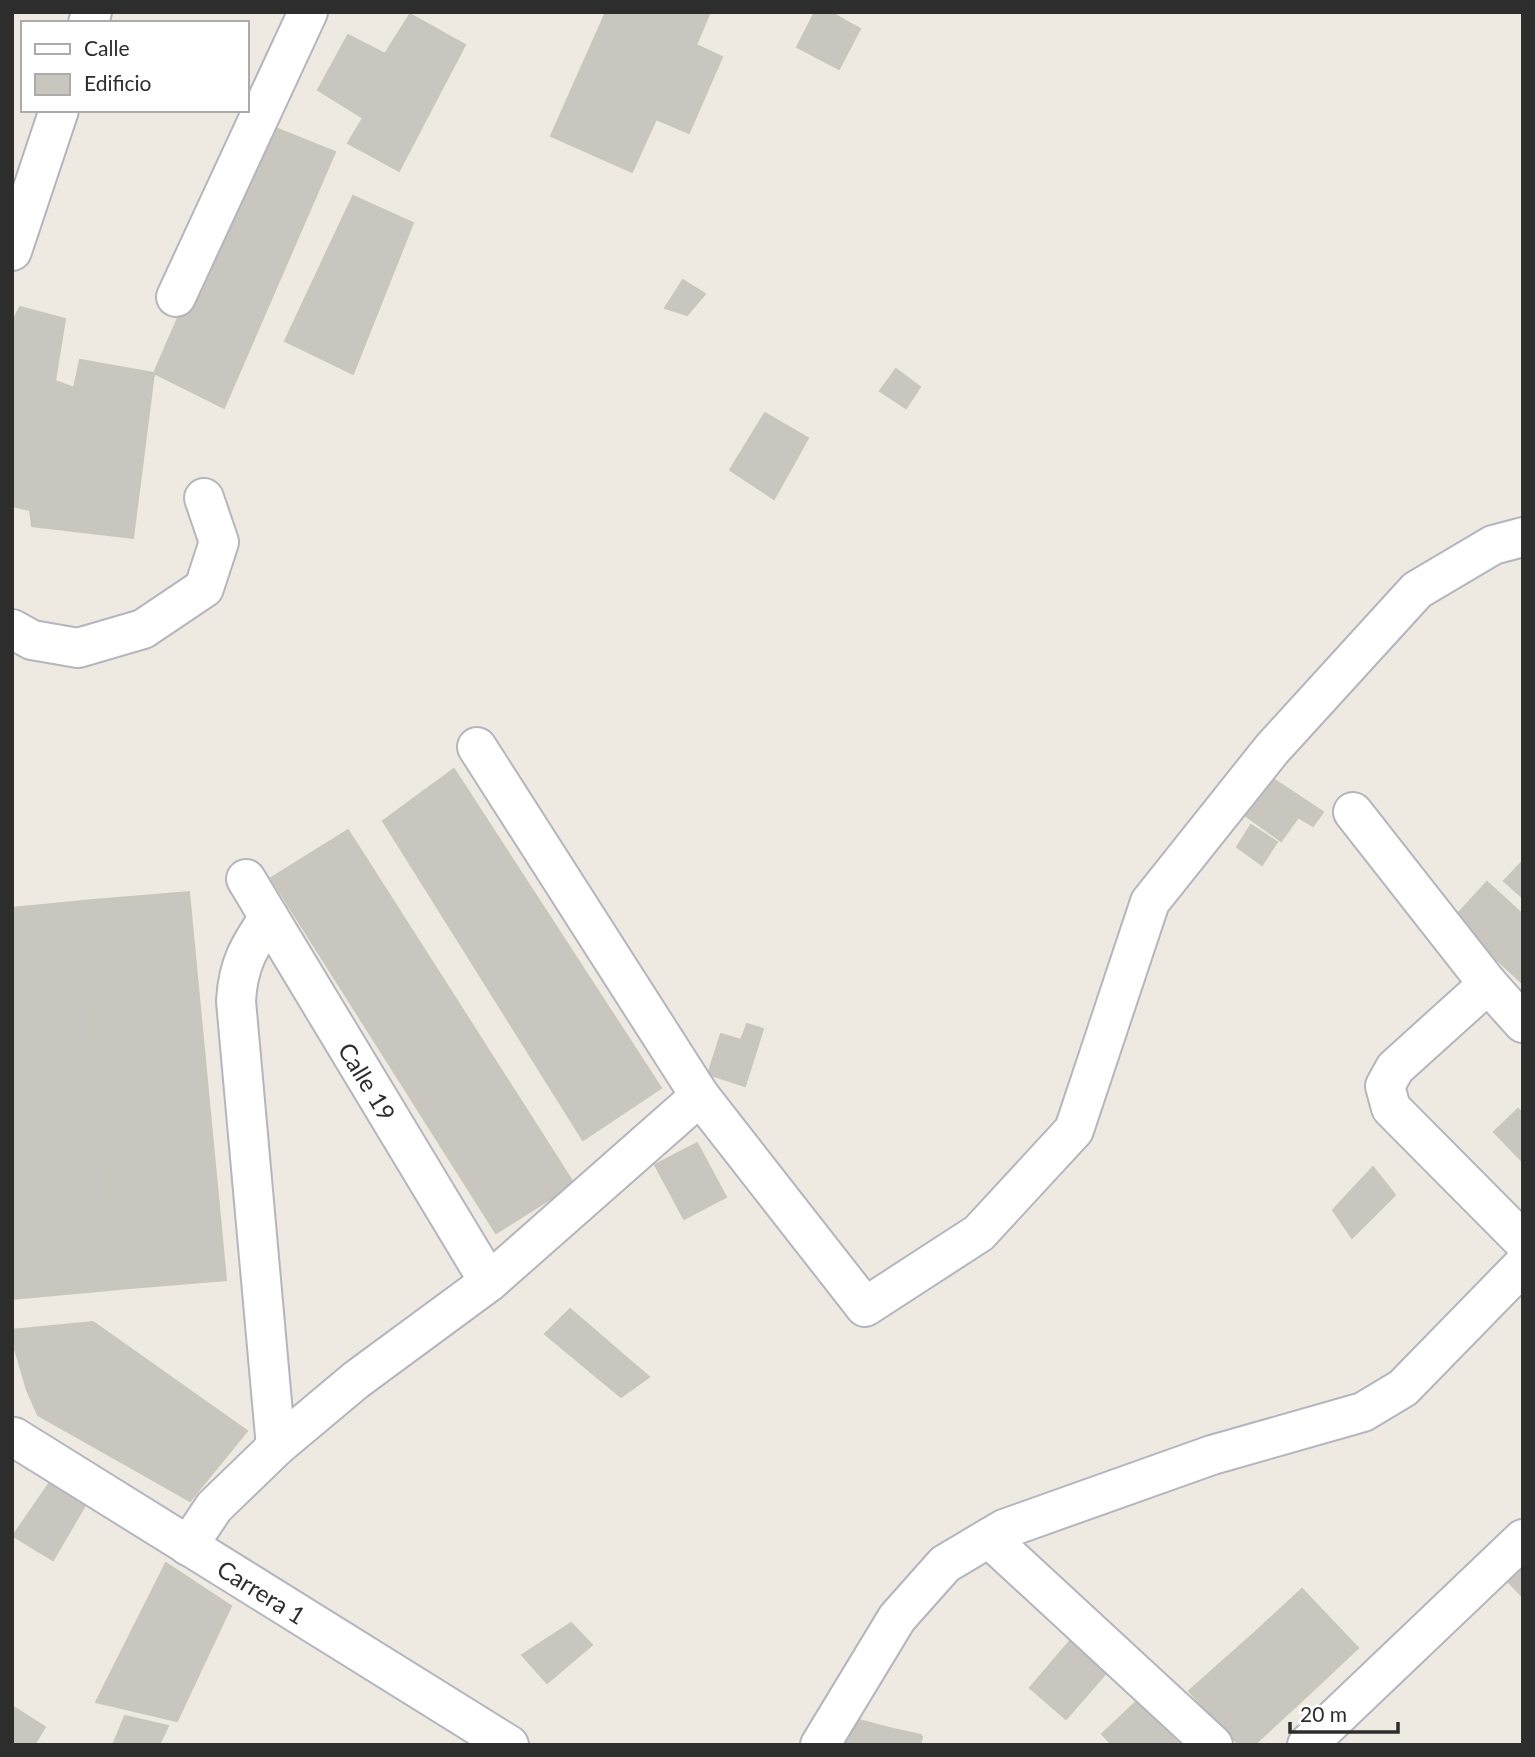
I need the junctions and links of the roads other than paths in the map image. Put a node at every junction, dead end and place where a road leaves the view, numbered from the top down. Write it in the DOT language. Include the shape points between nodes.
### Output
graph roads {
  1 [pos="308,12"];
  2 [pos="58,112"];
  3 [pos="12,251"];
  4 [pos="176,297"];
  5 [pos="204,498"];
  6 [pos="1523,537"];
  7 [pos="12,629"];
  8 [pos="477,747"];
  9 [pos="1353,812"];
  10 [pos="247,879"];
  11 [pos="269,917"];
  12 [pos="1488,984"];
  13 [pos="1523,1023"];
  14 [pos="700,1096"];
  15 [pos="1523,1241"];
  16 [pos="1523,1265"];
  17 [pos="489,1282"];
  18 [pos="13,1437"];
  19 [pos="276,1447"];
  20 [pos="989,1538"];
  21 [pos="1523,1539"];
  22 [pos="188,1546"];
  23 [pos="509,1745"];
  24 [pos="820,1745"];
  25 [pos="1213,1745"];
  26 [pos="1307,1745"];
  1 -- 4 [label="street"];
  2 -- 3 [label="street"];
  5 -- 7 [label="street" via="219,542 204,588 143,629 78,648 32,640"];
  6 -- 14 [label="street" via="1493,545 1417,590 1272,749 1150,902 1074,1130 979,1233 865,1307"];
  8 -- 14 [label="street"];
  9 -- 12 [label="street"];
  10 -- 11 [label="street, Calle 19"];
  11 -- 17 [label="street, Calle 19"];
  11 -- 19 [label="street" via="247,950 238,975 236,1001"];
  12 -- 13 [label="street"];
  12 -- 15 [label="street" via="1395,1068 1385,1086 1391,1108"];
  14 -- 17 [label="street"];
  16 -- 20 [label="street" via="1403,1388 1363,1412 1212,1455"];
  17 -- 19 [label="street" via="356,1380"];
  18 -- 22 [label="street, Carrera 1"];
  19 -- 22 [label="street" via="214,1507"];
  20 -- 24 [label="street" via="945,1564 897,1618"];
  20 -- 25 [label="street"];
  21 -- 26 [label="street"];
  22 -- 23 [label="street, Carrera 1"];
}
